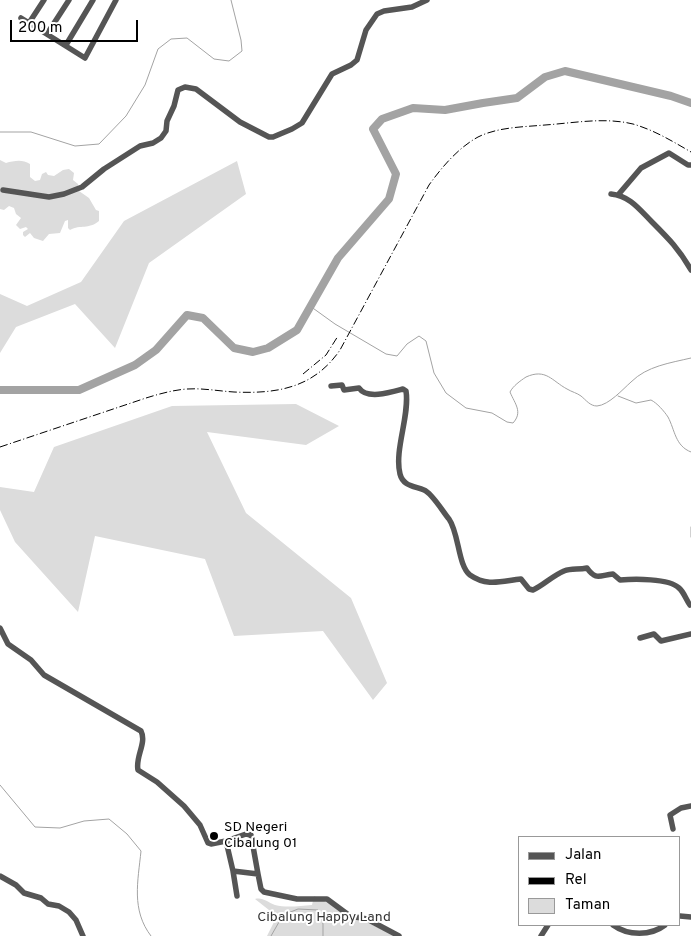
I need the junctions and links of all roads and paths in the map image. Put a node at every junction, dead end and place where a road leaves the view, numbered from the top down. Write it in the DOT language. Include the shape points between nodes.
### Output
graph roads {
  1 [pos="44,0"];
  2 [pos="69,0"];
  3 [pos="93,0"];
  4 [pos="116,0"];
  5 [pos="427,0"];
  6 [pos="21,18"];
  7 [pos="29,23"];
  8 [pos="47,34"];
  9 [pos="66,45"];
  10 [pos="691,165"];
  11 [pos="3,190"];
  12 [pos="611,194"];
  13 [pos="618,195"];
  14 [pos="691,270"];
  15 [pos="331,386"];
  16 [pos="691,606"];
  17 [pos="0,628"];
  18 [pos="691,634"];
  19 [pos="640,638"];
  20 [pos="691,806"];
  21 [pos="673,828"];
  22 [pos="226,841"];
  23 [pos="232,871"];
  24 [pos="258,874"];
  25 [pos="0,876"];
  26 [pos="237,896"];
  27 [pos="615,926"];
  28 [pos="656,934"];
  29 [pos="83,936"];
  30 [pos="398,936"];
  1 -- 7 [label="street"];
  2 -- 8 [label="street"];
  3 -- 9 [label="street"];
  4 -- 9 [label="street" via="85,58"];
  5 -- 11 [label="street" via="412,8 377,14 366,30 357,60 332,74 296,128 269,137 240,122 196,89 182,88 178,91 161,138 137,148 82,187 49,197"];
  6 -- 7 [label="street"];
  7 -- 8 [label="street"];
  8 -- 9 [label="street"];
  10 -- 13 [label="street" via="669,153 641,168"];
  12 -- 13 [label="street"];
  13 -- 14 [label="street" via="631,200 672,241"];
  15 -- 16 [label="street" via="342,385 344,390 359,388 363,392 380,394 406,391 401,477 409,486 427,492 447,517 465,569 471,576 489,583 521,578 533,590 564,571 586,568 593,576 613,574 620,580 671,584 680,589"];
  17 -- 22 [label="street" via="8,644 31,660 44,675 141,731 143,738 138,770 184,806 200,825 208,844"];
  18 -- 19 [label="street" via="664,641 654,634"];
  20 -- 21 [label="street" via="670,815"];
  22 -- 23 [label="street"];
  22 -- 24 [label="street" via="252,835"];
  23 -- 24 [label="street"];
  23 -- 26 [label="street"];
  24 -- 30 [label="street" via="263,891 297,900 327,899 350,916 367,919"];
  25 -- 29 [label="street" via="24,893 69,912"];
  27 -- 28 [label="street" via="625,931"];
}
